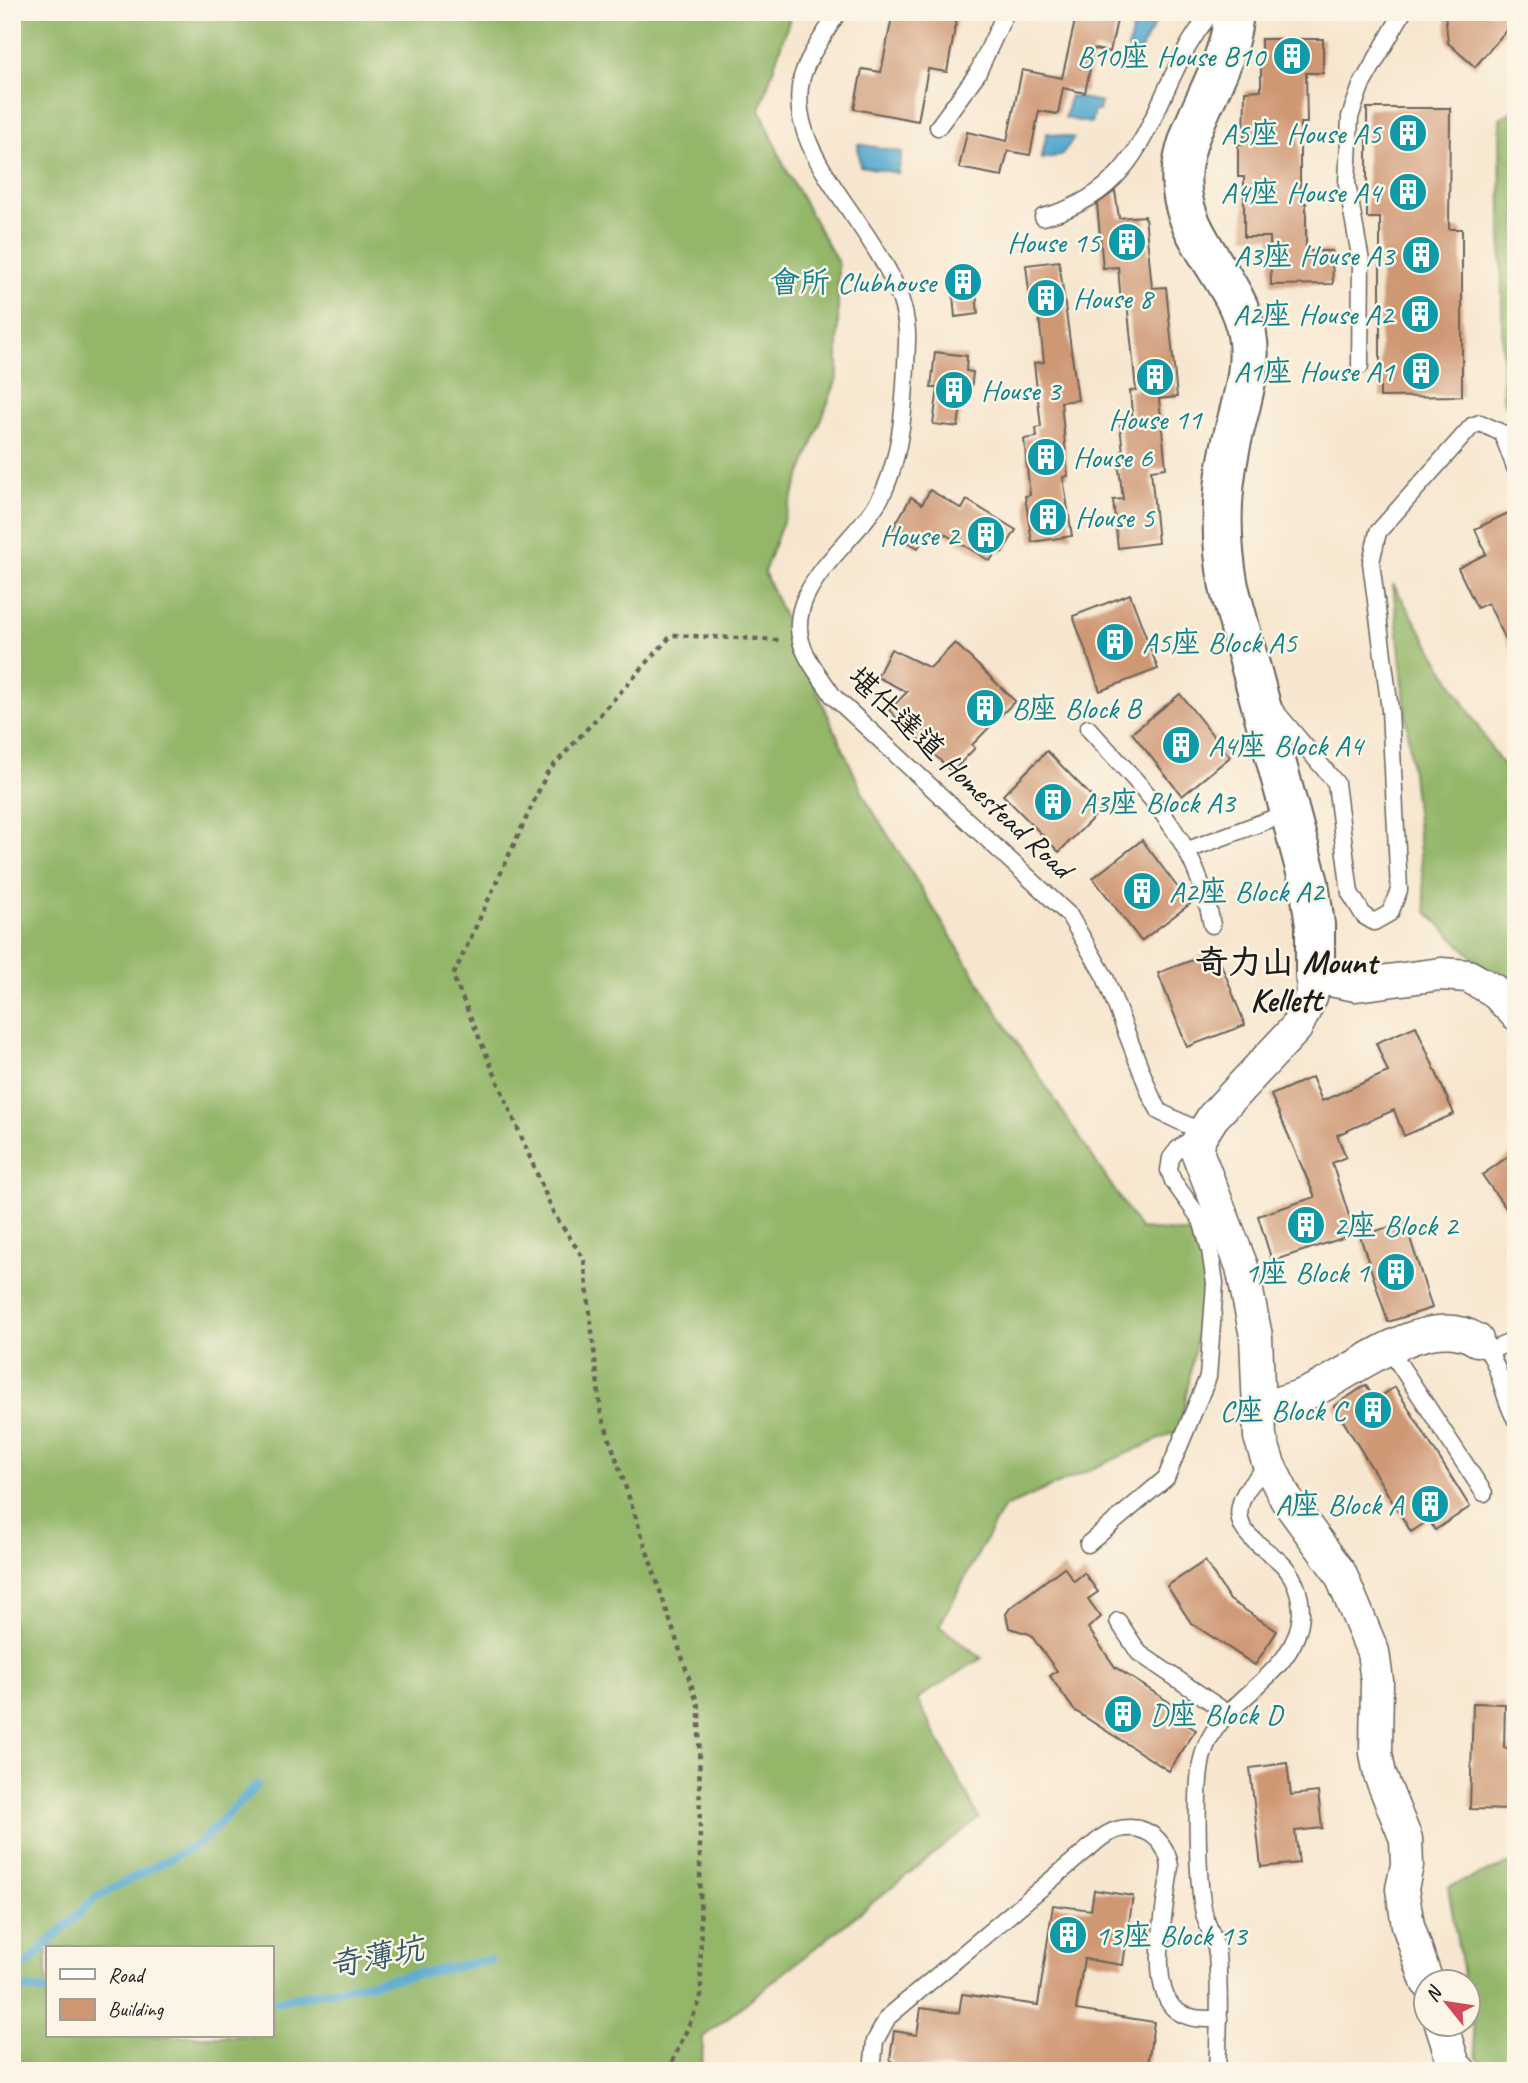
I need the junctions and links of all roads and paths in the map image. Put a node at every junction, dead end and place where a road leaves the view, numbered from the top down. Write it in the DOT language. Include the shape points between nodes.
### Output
graph roads {
  1 [pos="838,12"];
  2 [pos="1006,12"];
  3 [pos="1212,12"];
  4 [pos="1234,12"];
  5 [pos="1403,12"];
  6 [pos="938,127"];
  7 [pos="1043,217"];
  8 [pos="1360,366"];
  9 [pos="1516,470"];
  10 [pos="801,640"];
  11 [pos="1256,687"];
  12 [pos="1088,728"];
  13 [pos="1290,812"];
  14 [pos="1188,850"];
  15 [pos="1212,925"];
  16 [pos="1315,978"];
  17 [pos="1516,1014"];
  18 [pos="1202,1132"];
  19 [pos="1516,1340"];
  20 [pos="1483,1346"];
  21 [pos="1388,1347"];
  22 [pos="1258,1408"];
  23 [pos="1516,1420"];
  24 [pos="1269,1465"];
  25 [pos="1483,1493"];
  26 [pos="1088,1544"];
  27 [pos="1118,1621"];
  28 [pos="1226,1712"];
  29 [pos="1422,1968"];
  30 [pos="1219,2019"];
  31 [pos="1445,2038"];
  32 [pos="668,2071"];
  33 [pos="872,2071"];
  34 [pos="1217,2071"];
  35 [pos="1460,2071"];
  1 -- 10 [label="lane" via="803,76 803,125 816,155 896,284 906,314 907,339 901,423 889,479 861,526 814,578 804,604"];
  2 -- 6 [label="lane" via="977,74"];
  3 -- 7 [label="lane" via="1143,139 1117,177 1082,203"];
  4 -- 11 [label="street" via="1226,56 1185,156 1182,186 1190,224 1237,306 1247,334 1247,378 1224,483 1221,537 1229,587"];
  5 -- 8 [label="lane" via="1361,86 1350,117 1347,184 1362,261"];
  9 -- 11 [label="lane" via="1502,433 1480,423 1472,426 1374,541 1371,562 1390,710 1399,890 1390,914 1374,922 1364,916 1350,893 1336,783"];
  10 -- 18 [label="lane, 堪仕達道 Homestead Road" via="806,656 834,696 1069,915 1105,977 1150,1096 1160,1112"];
  10 -- 32 [label="path" via="673,635 547,773 453,976 554,1214 584,1259 601,1413 699,1708 701,1999"];
  11 -- 13 [label="street"];
  12 -- 14 [label="lane" via="1168,819"];
  13 -- 14 [label="lane"];
  13 -- 16 [label="street" via="1313,904"];
  14 -- 15 [label="lane"];
  16 -- 17 [label="street" via="1356,985 1441,974 1468,976 1493,990"];
  16 -- 18 [label="street" via="1296,1028"];
  18 -- 22 [label="street" via="1197,1146 1200,1163 1236,1246 1251,1306"];
  18 -- 26 [label="lane" via="1178,1149 1169,1170 1201,1220 1210,1250 1215,1283 1208,1377 1166,1478"];
  19 -- 20 [label="lane"];
  20 -- 21 [label="street" via="1461,1333 1441,1333"];
  20 -- 23 [label="lane"];
  21 -- 22 [label="street" via="1314,1391"];
  21 -- 25 [label="lane"];
  22 -- 24 [label="street" via="1260,1437"];
  24 -- 28 [label="lane" via="1245,1492 1240,1516 1256,1546 1290,1573 1301,1617 1291,1645 1270,1674"];
  24 -- 29 [label="street" via="1286,1499 1340,1573 1373,1652 1376,1754 1406,1839 1402,1889"];
  27 -- 28 [label="lane" via="1139,1653"];
  28 -- 30 [label="lane" via="1206,1743 1200,1781 1201,1896 1217,1950"];
  30 -- 33 [label="lane" via="1187,2016 1164,1995 1159,1975 1168,1855 1148,1831 1118,1828 888,2017 875,2041"];
  30 -- 34 [label="lane"];
  31 -- 35 [label="street"];
}
